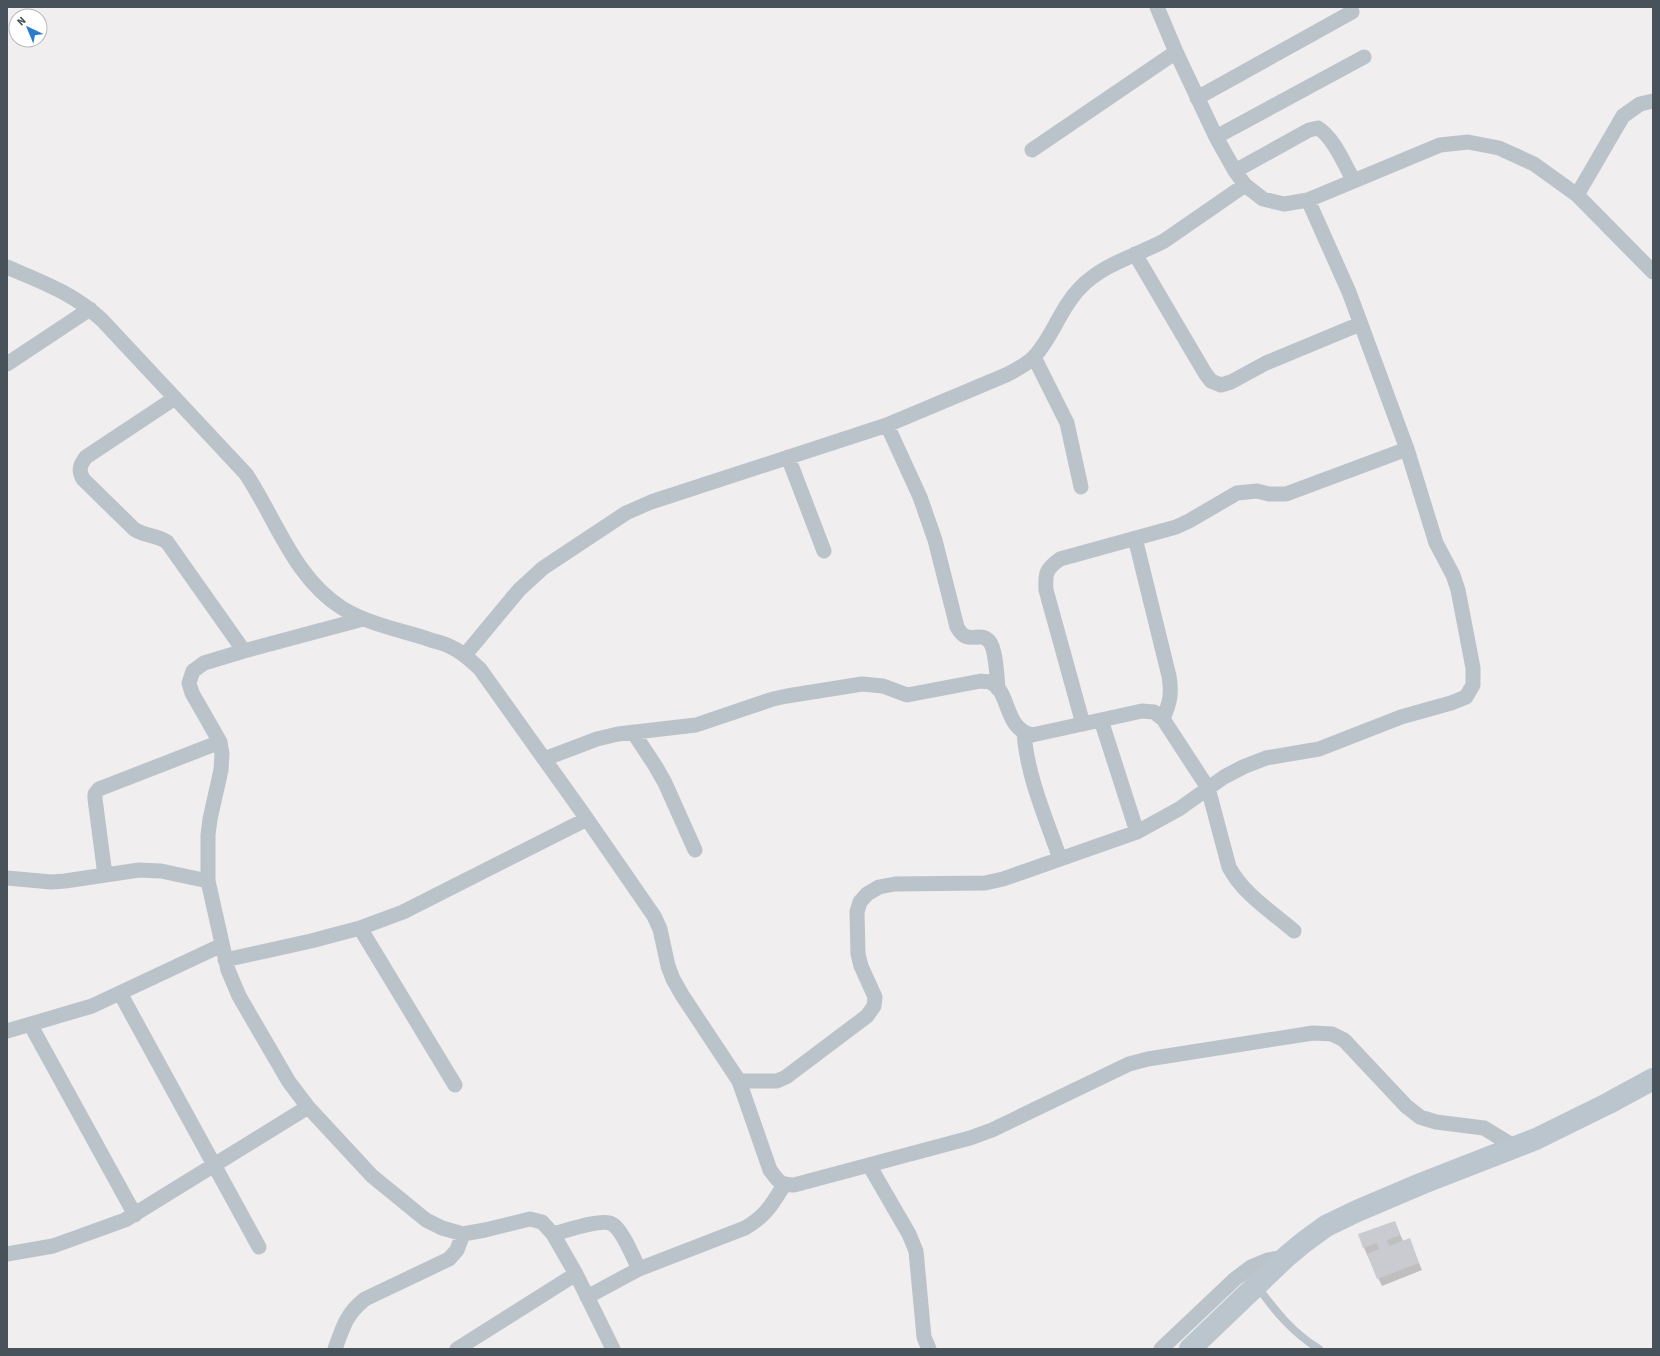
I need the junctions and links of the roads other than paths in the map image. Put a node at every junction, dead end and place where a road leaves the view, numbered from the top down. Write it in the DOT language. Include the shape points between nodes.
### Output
graph roads {
  1 [pos="1162,9"];
  2 [pos="1352,12"];
  3 [pos="1176,52"];
  4 [pos="1364,57"];
  5 [pos="1197,98"];
  6 [pos="1653,101"];
  7 [pos="1216,137"];
  8 [pos="1032,150"];
  9 [pos="1235,171"];
  10 [pos="1354,181"];
  11 [pos="1245,185"];
  12 [pos="1577,195"];
  13 [pos="1308,200"];
  14 [pos="1135,254"];
  15 [pos="7,267"];
  16 [pos="1653,272"];
  17 [pos="90,309"];
  18 [pos="1360,324"];
  19 [pos="1034,357"];
  20 [pos="7,364"];
  21 [pos="175,398"];
  22 [pos="887,425"];
  23 [pos="1407,449"];
  24 [pos="788,457"];
  25 [pos="1081,487"];
  26 [pos="1135,538"];
  27 [pos="824,551"];
  28 [pos="363,619"];
  29 [pos="244,651"];
  30 [pos="464,655"];
  31 [pos="998,689"];
  32 [pos="1163,719"];
  33 [pos="1101,720"];
  34 [pos="1083,724"];
  35 [pos="633,732"];
  36 [pos="1024,733"];
  37 [pos="220,742"];
  38 [pos="544,759"];
  39 [pos="1208,788"];
  40 [pos="587,819"];
  41 [pos="1137,832"];
  42 [pos="695,850"];
  43 [pos="1060,859"];
  44 [pos="105,875"];
  45 [pos="7,878"];
  46 [pos="208,881"];
  47 [pos="360,928"];
  48 [pos="1294,931"];
  49 [pos="224,953"];
  50 [pos="120,993"];
  51 [pos="30,1024"];
  52 [pos="7,1031"];
  53 [pos="1653,1079"];
  54 [pos="739,1081"];
  55 [pos="455,1085"];
  56 [pos="308,1107"];
  57 [pos="1515,1147"];
  58 [pos="215,1165"];
  59 [pos="869,1165"];
  60 [pos="784,1185"];
  61 [pos="135,1215"];
  62 [pos="463,1234"];
  63 [pos="553,1234"];
  64 [pos="259,1247"];
  65 [pos="7,1254"];
  66 [pos="1286,1257"];
  67 [pos="639,1269"];
  68 [pos="576,1274"];
  69 [pos="1257,1285"];
  70 [pos="587,1297"];
  71 [pos="335,1349"];
  72 [pos="457,1349"];
  73 [pos="613,1349"];
  74 [pos="929,1349"];
  75 [pos="1161,1349"];
  76 [pos="1190,1349"];
  77 [pos="1319,1349"];
  1 -- 3 [label="street"];
  2 -- 5 [label="street"];
  3 -- 5 [label="street"];
  3 -- 8 [label="street"];
  4 -- 7 [label="street"];
  5 -- 7 [label="street"];
  6 -- 12 [label="street" via="1640,104 1623,116"];
  7 -- 9 [label="street"];
  9 -- 10 [label="street" via="1309,130 1318,128 1330,139"];
  9 -- 11 [label="street"];
  10 -- 12 [label="street" via="1440,145 1468,142 1499,148 1534,164"];
  10 -- 13 [label="street"];
  11 -- 13 [label="street" via="1263,199 1284,204"];
  11 -- 14 [label="street" via="1164,241"];
  12 -- 16 [label="street"];
  13 -- 18 [label="street" via="1349,292"];
  14 -- 18 [label="street" via="1205,373 1211,381 1222,385 1266,363"];
  14 -- 19 [label="street" via="1118,261 1078,289"];
  15 -- 17 [label="street" via="64,292"];
  17 -- 20 [label="street"];
  17 -- 21 [label="street"];
  18 -- 23 [label="street"];
  19 -- 22 [label="street" via="1006,375"];
  19 -- 25 [label="street" via="1067,423"];
  21 -- 28 [label="street" via="246,474 311,582 343,609"];
  21 -- 29 [label="street" via="86,457 80,465 79,473 134,530 167,542"];
  22 -- 24 [label="street"];
  22 -- 31 [label="street" via="920,497 930,526 957,628 960,634 967,638 981,637 988,640 993,647"];
  23 -- 26 [label="street" via="1286,494 1257,491 1237,494 1176,527"];
  23 -- 39 [label="street" via="1436,543 1458,590 1473,668 1473,685 1466,697 1402,717 1319,749 1260,760 1237,770"];
  24 -- 27 [label="street"];
  24 -- 30 [label="street" via="651,502 626,513 543,568 519,590"];
  26 -- 32 [label="street" via="1172,691"];
  26 -- 34 [label="street" via="1060,559 1050,566 1045,576 1046,590"];
  28 -- 29 [label="street"];
  28 -- 30 [label="street" via="451,646"];
  29 -- 37 [label="street" via="204,663 193,671 189,683"];
  30 -- 38 [label="street" via="480,669"];
  31 -- 35 [label="street" via="990,682 981,681 906,695 883,686 862,684 774,699 696,725"];
  31 -- 36 [label="street" via="1016,727"];
  32 -- 33 [label="street" via="1154,712 1142,711"];
  32 -- 39 [label="street"];
  33 -- 34 [label="street"];
  33 -- 41 [label="street"];
  34 -- 36 [label="street" via="1032,735"];
  35 -- 38 [label="street" via="597,739"];
  35 -- 42 [label="street" via="665,784"];
  36 -- 43 [label="street" via="1025,753 1031,776"];
  37 -- 44 [label="street" via="98,789 95,799"];
  37 -- 46 [label="street" via="221,770 208,835"];
  38 -- 40 [label="street"];
  39 -- 41 [label="street" via="1172,813"];
  39 -- 48 [label="street" via="1234,877 1242,888"];
  40 -- 47 [label="street" via="403,912"];
  40 -- 54 [label="street" via="654,916 660,929 668,966 682,995"];
  41 -- 43 [label="street"];
  43 -- 54 [label="street" via="985,883 895,884 879,887 867,894 860,902 857,912 858,954 875,997 874,1006 867,1016 786,1077 777,1081"];
  44 -- 45 [label="street" via="51,882"];
  44 -- 46 [label="street" via="151,869"];
  46 -- 49 [label="street"];
  47 -- 49 [label="street" via="311,941"];
  47 -- 55 [label="street"];
  49 -- 50 [label="street"];
  49 -- 56 [label="street" via="239,996 289,1082"];
  50 -- 51 [label="street" via="92,1006"];
  50 -- 58 [label="street"];
  51 -- 52 [label="street"];
  51 -- 61 [label="street"];
  53 -- 57 [label="main road" via="1573,1121"];
  54 -- 60 [label="street" via="770,1170"];
  56 -- 58 [label="street"];
  56 -- 62 [label="street" via="372,1176 426,1220"];
  57 -- 59 [label="street" via="1484,1128 1436,1122 1420,1117 1406,1106 1344,1040 1332,1034 1318,1033 1129,1064 992,1130"];
  57 -- 66 [label="main road" via="1357,1211 1326,1226"];
  58 -- 61 [label="street"];
  58 -- 64 [label="street"];
  59 -- 60 [label="street" via="794,1185"];
  59 -- 74 [label="street" via="910,1234 916,1251 924,1337"];
  60 -- 67 [label="street" via="769,1209 752,1224"];
  61 -- 65 [label="street" via="53,1246"];
  62 -- 63 [label="street" via="530,1219 542,1222"];
  62 -- 71 [label="street" via="457,1250 449,1259 365,1299 353,1308"];
  63 -- 67 [label="street" via="602,1222 611,1223 618,1229"];
  63 -- 68 [label="street"];
  66 -- 69 [label="main road"];
  66 -- 75 [label="street" via="1268,1260 1251,1267"];
  67 -- 70 [label="street"];
  68 -- 70 [label="street"];
  68 -- 72 [label="street"];
  69 -- 76 [label="main road"];
  69 -- 77 [label="lane" via="1286,1324"];
  70 -- 73 [label="street"];
}
